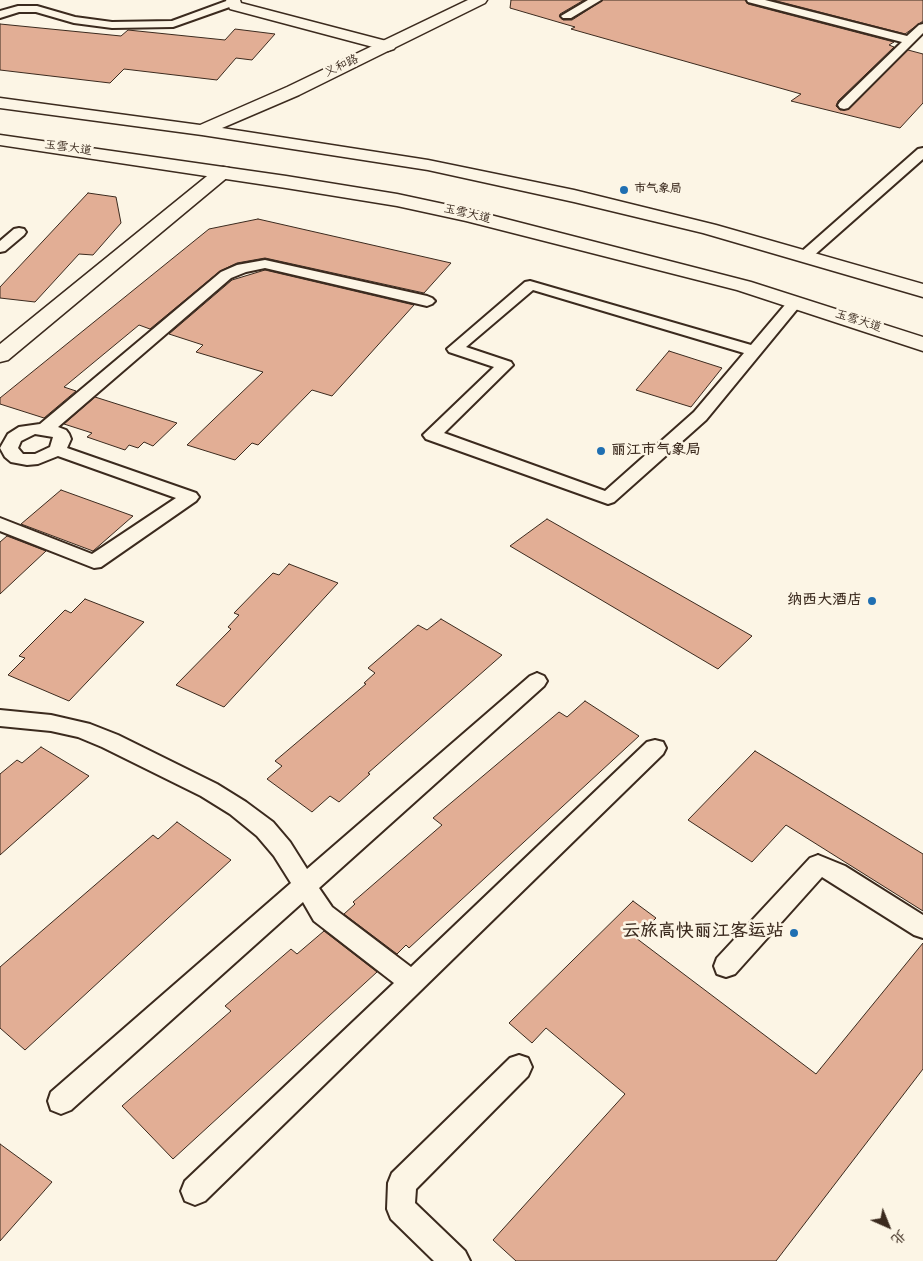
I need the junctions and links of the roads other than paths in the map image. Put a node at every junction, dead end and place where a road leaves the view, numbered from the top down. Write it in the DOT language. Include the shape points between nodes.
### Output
graph roads {
  1 [pos="480,0"];
  2 [pos="596,0"];
  3 [pos="233,1"];
  4 [pos="759,1"];
  5 [pos="0,15"];
  6 [pos="567,16"];
  7 [pos="923,27"];
  8 [pos="910,40"];
  9 [pos="388,46"];
  10 [pos="0,103"];
  11 [pos="844,105"];
  12 [pos="202,130"];
  13 [pos="0,140"];
  14 [pos="923,152"];
  15 [pos="223,172"];
  16 [pos="0,229"];
  17 [pos="0,248"];
  18 [pos="806,256"];
  19 [pos="923,292"];
  20 [pos="427,301"];
  21 [pos="795,302"];
  22 [pos="923,344"];
  23 [pos="754,351"];
  24 [pos="0,355"];
  25 [pos="46,429"];
  26 [pos="7,435"];
  27 [pos="57,450"];
  28 [pos="13,455"];
  29 [pos="0,468"];
  30 [pos="0,524"];
  31 [pos="537,681"];
  32 [pos="0,718"];
  33 [pos="655,748"];
  34 [pos="305,886"];
  35 [pos="923,928"];
  36 [pos="726,966"];
  37 [pos="412,982"];
  38 [pos="519,1067"];
  39 [pos="61,1101"];
  40 [pos="195,1191"];
  41 [pos="455,1261"];
  1 -- 9 [label="main road, 义和路"];
  2 -- 6 [label="lane"];
  3 -- 5 [label="lane" via="173,24 112,25 74,20 37,8"];
  3 -- 9 [label="main road" via="235,6"];
  4 -- 8 [label="lane"];
  7 -- 8 [label="lane"];
  8 -- 11 [label="lane"];
  9 -- 12 [label="main road, 义和路"];
  10 -- 12 [label="main road"];
  12 -- 18 [label="main road" via="428,164 500,179"];
  13 -- 15 [label="main road, 玉雪大道"];
  14 -- 18 [label="lane"];
  15 -- 21 [label="main road, 玉雪大道" via="397,200 467,215 676,267"];
  15 -- 24 [label="main road"];
  16 -- 17 [label="lane" via="19,232"];
  18 -- 19 [label="main road"];
  20 -- 25 [label="lane" via="265,264 242,268 226,275"];
  21 -- 22 [label="main road, 玉雪大道"];
  21 -- 23 [label="lane"];
  23 -- 23 [label="lane" via="700,416 608,498 432,435 505,365 455,349 530,285"];
  25 -- 26 [label="lane"];
  25 -- 27 [label="lane" via="60,434 62,439"];
  26 -- 28 [label="lane" via="10,454"];
  27 -- 28 [label="lane" via="38,459 27,460"];
  27 -- 30 [label="lane" via="190,497 94,562"];
  28 -- 29 [label="lane"];
  31 -- 34 [label="lane"];
  32 -- 34 [label="lane" via="82,730 110,740 209,790 265,830 282,849"];
  33 -- 37 [label="lane"];
  34 -- 37 [label="lane" via="323,914"];
  34 -- 39 [label="lane"];
  35 -- 36 [label="lane" via="837,873 818,865"];
  37 -- 40 [label="lane"];
  38 -- 41 [label="lane" via="402,1183 401,1209"];
}
